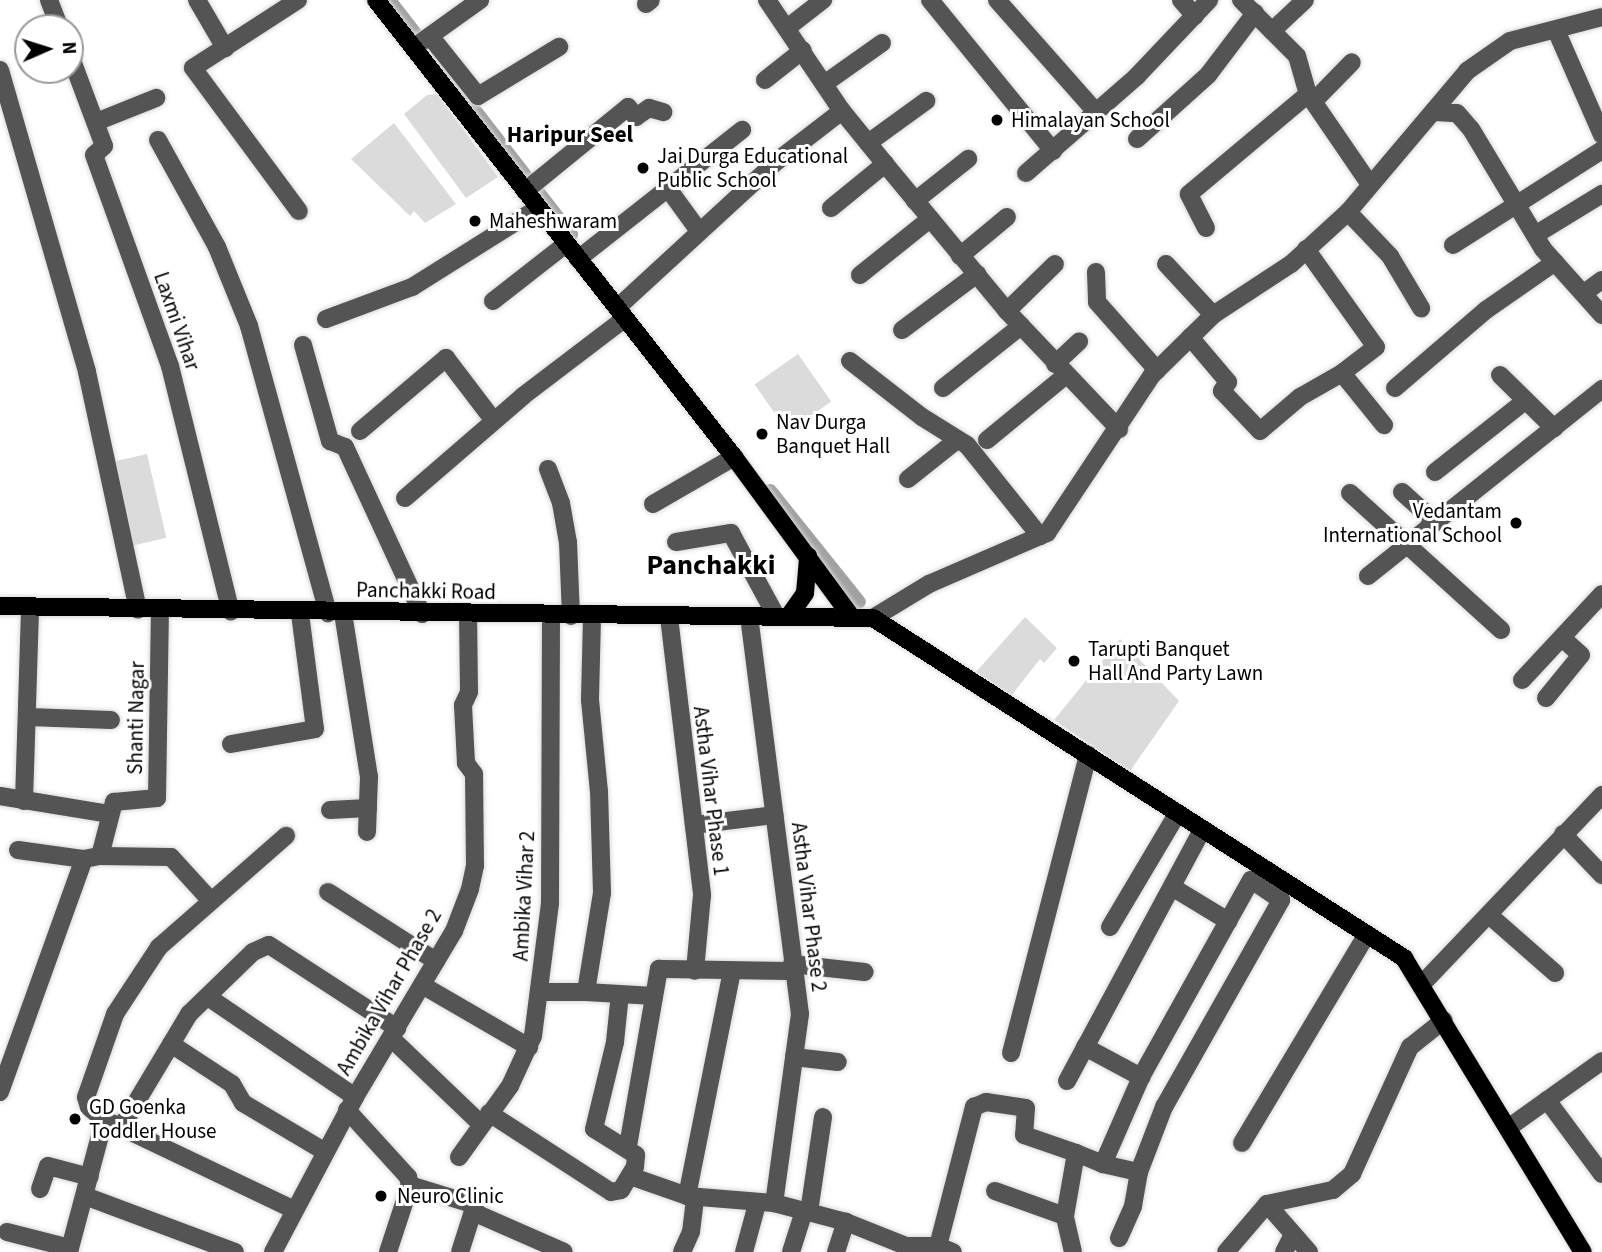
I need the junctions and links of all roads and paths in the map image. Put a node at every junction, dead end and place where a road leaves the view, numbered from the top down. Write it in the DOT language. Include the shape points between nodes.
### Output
graph roads {
  1 [pos="197,0"];
  2 [pos="298,0"];
  3 [pos="376,0"];
  4 [pos="480,0"];
  5 [pos="767,0"];
  6 [pos="823,0"];
  7 [pos="930,0"];
  8 [pos="997,0"];
  9 [pos="1181,0"];
  10 [pos="1209,0"];
  11 [pos="1241,0"];
  12 [pos="1305,0"];
  13 [pos="1255,13"];
  14 [pos="1195,16"];
  15 [pos="1602,17"];
  16 [pos="787,27"];
  17 [pos="1556,30"];
  18 [pos="1272,31"];
  19 [pos="422,42"];
  20 [pos="882,43"];
  21 [pos="559,47"];
  22 [pos="225,48"];
  23 [pos="803,50"];
  24 [pos="1352,62"];
  25 [pos="0,71"];
  26 [pos="765,80"];
  27 [pos="81,84"];
  28 [pos="824,84"];
  29 [pos="1311,97"];
  30 [pos="156,98"];
  31 [pos="926,101"];
  32 [pos="842,111"];
  33 [pos="663,112"];
  34 [pos="1096,112"];
  35 [pos="1435,112"];
  36 [pos="96,122"];
  37 [pos="742,130"];
  38 [pos="1602,135"];
  39 [pos="1137,139"];
  40 [pos="158,140"];
  41 [pos="868,143"];
  42 [pos="1053,150"];
  43 [pos="1602,150"];
  44 [pos="968,159"];
  45 [pos="885,164"];
  46 [pos="1026,173"];
  47 [pos="1369,183"];
  48 [pos="529,186"];
  49 [pos="667,187"];
  50 [pos="1602,194"];
  51 [pos="915,201"];
  52 [pos="1518,207"];
  53 [pos="538,208"];
  54 [pos="831,208"];
  55 [pos="299,211"];
  56 [pos="1348,212"];
  57 [pos="1007,217"];
  58 [pos="930,219"];
  59 [pos="1206,228"];
  60 [pos="699,231"];
  61 [pos="1535,235"];
  62 [pos="566,244"];
  63 [pos="1453,245"];
  64 [pos="1306,249"];
  65 [pos="583,255"];
  66 [pos="960,256"];
  67 [pos="1555,262"];
  68 [pos="1055,264"];
  69 [pos="1166,264"];
  70 [pos="1096,272"];
  71 [pos="977,274"];
  72 [pos="860,275"];
  73 [pos="1602,280"];
  74 [pos="1584,293"];
  75 [pos="493,301"];
  76 [pos="622,308"];
  77 [pos="1421,308"];
  78 [pos="1007,311"];
  79 [pos="1213,315"];
  80 [pos="1602,315"];
  81 [pos="326,320"];
  82 [pos="1021,326"];
  83 [pos="902,330"];
  84 [pos="1190,337"];
  85 [pos="1079,342"];
  86 [pos="303,345"];
  87 [pos="850,361"];
  88 [pos="1060,370"];
  89 [pos="1157,370"];
  90 [pos="1342,373"];
  91 [pos="1500,375"];
  92 [pos="943,388"];
  93 [pos="1395,388"];
  94 [pos="1602,389"];
  95 [pos="1525,401"];
  96 [pos="494,421"];
  97 [pos="1384,425"];
  98 [pos="1554,428"];
  99 [pos="1119,429"];
  100 [pos="360,431"];
  101 [pos="957,440"];
  102 [pos="987,440"];
  103 [pos="734,457"];
  104 [pos="548,469"];
  105 [pos="1435,472"];
  106 [pos="908,479"];
  107 [pos="1402,492"];
  108 [pos="1350,493"];
  109 [pos="405,498"];
  110 [pos="653,504"];
  111 [pos="1434,521"];
  112 [pos="1040,536"];
  113 [pos="676,542"];
  114 [pos="1408,544"];
  115 [pos="808,556"];
  116 [pos="1368,576"];
  117 [pos="1602,594"];
  118 [pos="0,606"];
  119 [pos="30,607"];
  120 [pos="138,610"];
  121 [pos="160,611"];
  122 [pos="231,612"];
  123 [pos="300,613"];
  124 [pos="336,613"];
  125 [pos="422,614"];
  126 [pos="468,614"];
  127 [pos="551,616"];
  128 [pos="570,616"];
  129 [pos="749,616"];
  130 [pos="783,616"];
  131 [pos="851,616"];
  132 [pos="592,617"];
  133 [pos="669,617"];
  134 [pos="873,618"];
  135 [pos="1501,630"];
  136 [pos="1562,638"];
  137 [pos="1522,680"];
  138 [pos="1546,698"];
  139 [pos="28,717"];
  140 [pos="111,720"];
  141 [pos="231,744"];
  142 [pos="1088,755"];
  143 [pos="1602,795"];
  144 [pos="0,796"];
  145 [pos="24,801"];
  146 [pos="368,808"];
  147 [pos="330,810"];
  148 [pos="109,814"];
  149 [pos="1177,814"];
  150 [pos="774,815"];
  151 [pos="694,825"];
  152 [pos="1202,830"];
  153 [pos="368,832"];
  154 [pos="1563,834"];
  155 [pos="286,836"];
  156 [pos="18,850"];
  157 [pos="92,858"];
  158 [pos="1140,875"];
  159 [pos="1602,875"];
  160 [pos="1170,889"];
  161 [pos="328,892"];
  162 [pos="211,901"];
  163 [pos="1489,915"];
  164 [pos="1228,921"];
  165 [pos="1110,927"];
  166 [pos="1366,936"];
  167 [pos="436,961"];
  168 [pos="792,967"];
  169 [pos="695,971"];
  170 [pos="732,971"];
  171 [pos="865,972"];
  172 [pos="1555,973"];
  173 [pos="1423,983"];
  174 [pos="422,985"];
  175 [pos="540,992"];
  176 [pos="586,992"];
  177 [pos="620,994"];
  178 [pos="654,996"];
  179 [pos="208,997"];
  180 [pos="1444,1020"];
  181 [pos="394,1033"];
  182 [pos="172,1044"];
  183 [pos="529,1047"];
  184 [pos="1085,1047"];
  185 [pos="1011,1054"];
  186 [pos="794,1058"];
  187 [pos="1602,1061"];
  188 [pos="838,1062"];
  189 [pos="1141,1077"];
  190 [pos="1067,1081"];
  191 [pos="0,1092"];
  192 [pos="1547,1100"];
  193 [pos="351,1104"];
  194 [pos="823,1117"];
  195 [pos="485,1118"];
  196 [pos="104,1120"];
  197 [pos="122,1126"];
  198 [pos="1508,1128"];
  199 [pos="1242,1143"];
  200 [pos="628,1146"];
  201 [pos="324,1151"];
  202 [pos="1076,1153"];
  203 [pos="459,1157"];
  204 [pos="1104,1164"];
  205 [pos="1139,1172"];
  206 [pos="1602,1174"];
  207 [pos="630,1176"];
  208 [pos="90,1177"];
  209 [pos="410,1185"];
  210 [pos="40,1189"];
  211 [pos="995,1191"];
  212 [pos="85,1196"];
  213 [pos="691,1197"];
  214 [pos="765,1204"];
  215 [pos="1267,1204"];
  216 [pos="292,1209"];
  217 [pos="472,1212"];
  218 [pos="807,1212"];
  219 [pos="1065,1216"];
  220 [pos="846,1222"];
  221 [pos="7,1232"];
  222 [pos="1293,1234"];
  223 [pos="1119,1238"];
  224 [pos="945,1249"];
  225 [pos="70,1250"];
  226 [pos="235,1252"];
  227 [pos="273,1252"];
  228 [pos="388,1252"];
  229 [pos="460,1252"];
  230 [pos="564,1252"];
  231 [pos="682,1252"];
  232 [pos="744,1252"];
  233 [pos="791,1252"];
  234 [pos="836,1252"];
  235 [pos="1073,1252"];
  236 [pos="1227,1252"];
  237 [pos="1284,1252"];
  238 [pos="1309,1252"];
  239 [pos="1583,1252"];
  1 -- 22 [label="street"];
  2 -- 22 [label="street"];
  3 -- 19 [label="main road"];
  4 -- 19 [label="street"];
  5 -- 16 [label="street"];
  6 -- 16 [label="street"];
  7 -- 42 [label="street"];
  8 -- 34 [label="street"];
  9 -- 14 [label="street"];
  10 -- 14 [label="street"];
  11 -- 13 [label="street"];
  12 -- 18 [label="street"];
  13 -- 18 [label="street"];
  13 -- 39 [label="street" via="1208,75"];
  14 -- 34 [label="street"];
  15 -- 17 [label="street"];
  16 -- 23 [label="street"];
  17 -- 35 [label="street" via="1510,41 1490,52 1467,71"];
  17 -- 38 [label="street"];
  18 -- 29 [label="street" via="1301,61"];
  19 -- 21 [label="street" via="478,96"];
  19 -- 48 [label="main road"];
  20 -- 28 [label="street"];
  22 -- 55 [label="street" via="193,68"];
  23 -- 26 [label="street"];
  23 -- 28 [label="street"];
  24 -- 29 [label="street"];
  25 -- 120 [label="street" via="87,372"];
  27 -- 36 [label="street, Laxmi Vihar"];
  28 -- 32 [label="street"];
  29 -- 47 [label="street"];
  29 -- 59 [label="street" via="1189,194"];
  30 -- 36 [label="street"];
  31 -- 41 [label="street"];
  32 -- 41 [label="street"];
  32 -- 60 [label="street"];
  33 -- 48 [label="street" via="649,107 636,117 628,107"];
  34 -- 42 [label="street"];
  35 -- 47 [label="street"];
  35 -- 52 [label="street" via="1457,113 1471,129"];
  36 -- 122 [label="street, Laxmi Vihar" via="104,146 94,155 170,366"];
  37 -- 49 [label="street"];
  40 -- 124 [label="street" via="217,247 249,327"];
  41 -- 45 [label="street"];
  42 -- 46 [label="street"];
  43 -- 52 [label="street"];
  44 -- 51 [label="street"];
  45 -- 51 [label="street"];
  45 -- 54 [label="street"];
  47 -- 56 [label="street"];
  48 -- 53 [label="main road"];
  49 -- 60 [label="street"];
  49 -- 65 [label="street"];
  50 -- 61 [label="street"];
  51 -- 58 [label="street"];
  52 -- 61 [label="street"];
  52 -- 63 [label="street"];
  53 -- 62 [label="main road"];
  53 -- 81 [label="street" via="412,287"];
  56 -- 64 [label="street"];
  56 -- 77 [label="street" via="1390,256"];
  57 -- 66 [label="street"];
  58 -- 66 [label="street"];
  58 -- 72 [label="street"];
  60 -- 76 [label="street"];
  61 -- 67 [label="street"];
  62 -- 65 [label="main road"];
  62 -- 75 [label="street"];
  64 -- 79 [label="street"];
  64 -- 90 [label="street" via="1376,347"];
  65 -- 76 [label="main road"];
  66 -- 71 [label="street"];
  67 -- 74 [label="street"];
  67 -- 93 [label="street" via="1486,310"];
  68 -- 78 [label="street"];
  69 -- 79 [label="street"];
  70 -- 89 [label="street" via="1097,302"];
  71 -- 78 [label="street"];
  71 -- 83 [label="street"];
  73 -- 74 [label="street"];
  74 -- 80 [label="street"];
  76 -- 96 [label="street"];
  76 -- 103 [label="main road"];
  78 -- 82 [label="street"];
  79 -- 84 [label="street"];
  82 -- 88 [label="street"];
  82 -- 92 [label="street"];
  84 -- 89 [label="street"];
  84 -- 90 [label="street" via="1228,382 1222,391 1260,431 1300,397"];
  85 -- 88 [label="street"];
  86 -- 125 [label="street" via="330,441 345,447"];
  87 -- 101 [label="street"];
  88 -- 99 [label="street"];
  88 -- 102 [label="street"];
  89 -- 99 [label="street"];
  90 -- 97 [label="street"];
  91 -- 95 [label="street"];
  94 -- 98 [label="street"];
  95 -- 98 [label="street"];
  95 -- 105 [label="street"];
  96 -- 100 [label="street" via="446,358"];
  96 -- 109 [label="street"];
  98 -- 111 [label="street"];
  99 -- 112 [label="street"];
  101 -- 106 [label="street"];
  101 -- 112 [label="street" via="967,445"];
  103 -- 110 [label="street"];
  103 -- 115 [label="main road"];
  104 -- 128 [label="street" via="561,503 568,542"];
  107 -- 111 [label="street"];
  108 -- 114 [label="street"];
  111 -- 114 [label="street"];
  112 -- 134 [label="street" via="929,584"];
  113 -- 130 [label="street" via="730,533"];
  114 -- 116 [label="street"];
  114 -- 135 [label="street"];
  115 -- 130 [label="main road" via="805,593"];
  115 -- 131 [label="main road"];
  117 -- 136 [label="street"];
  118 -- 119 [label="main road, Panchakki Road"];
  119 -- 120 [label="main road, Panchakki Road"];
  119 -- 139 [label="street"];
  120 -- 121 [label="main road, Panchakki Road"];
  121 -- 122 [label="main road, Panchakki Road"];
  121 -- 148 [label="street, Shanti Nagar" via="157,798 114,802"];
  122 -- 123 [label="main road, Panchakki Road"];
  123 -- 124 [label="main road, Panchakki Road"];
  123 -- 141 [label="street" via="315,729"];
  124 -- 125 [label="main road, Panchakki Road"];
  124 -- 146 [label="street" via="369,777"];
  125 -- 126 [label="main road, Panchakki Road"];
  126 -- 127 [label="main road, Panchakki Road"];
  126 -- 167 [label="street, Ambika Vihar Phase 2" via="469,692 463,705 466,763 474,774 475,866 454,931"];
  127 -- 128 [label="main road, Panchakki Road"];
  127 -- 175 [label="street, Ambika Vihar 2" via="550,902"];
  128 -- 132 [label="main road, Panchakki Road"];
  129 -- 130 [label="main road, Panchakki Road"];
  129 -- 133 [label="main road, Panchakki Road"];
  129 -- 150 [label="street, Astha Vihar Phase 2"];
  130 -- 131 [label="main road, Panchakki Road"];
  131 -- 134 [label="main road, Panchakki Road"];
  132 -- 133 [label="main road, Panchakki Road"];
  132 -- 176 [label="street" via="590,700 602,893"];
  133 -- 151 [label="street, Astha Vihar Phase 1"];
  134 -- 142 [label="main road"];
  136 -- 137 [label="street"];
  136 -- 138 [label="street" via="1581,655"];
  139 -- 140 [label="street"];
  139 -- 145 [label="street"];
  142 -- 149 [label="main road"];
  142 -- 185 [label="street"];
  143 -- 154 [label="street"];
  144 -- 145 [label="street"];
  145 -- 148 [label="street"];
  146 -- 147 [label="street"];
  146 -- 153 [label="street"];
  148 -- 157 [label="street"];
  149 -- 152 [label="main road"];
  149 -- 158 [label="street"];
  150 -- 151 [label="street"];
  150 -- 168 [label="street, Astha Vihar Phase 2"];
  151 -- 169 [label="street, Astha Vihar Phase 1" via="702,895"];
  152 -- 160 [label="street"];
  152 -- 166 [label="main road"];
  154 -- 159 [label="street"];
  154 -- 163 [label="street"];
  155 -- 162 [label="street"];
  156 -- 157 [label="street"];
  157 -- 162 [label="street" via="171,857"];
  157 -- 191 [label="street"];
  158 -- 160 [label="street"];
  158 -- 165 [label="street"];
  160 -- 164 [label="street"];
  160 -- 184 [label="street"];
  161 -- 167 [label="street"];
  162 -- 196 [label="street" via="159,947 115,1014 86,1097 89,1107"];
  163 -- 172 [label="street"];
  163 -- 173 [label="street"];
  164 -- 189 [label="street"];
  164 -- 205 [label="street" via="1251,880 1281,900 1171,1095"];
  166 -- 173 [label="main road" via="1404,958"];
  166 -- 199 [label="street"];
  167 -- 174 [label="street, Ambika Vihar Phase 2"];
  168 -- 170 [label="street"];
  168 -- 171 [label="street"];
  168 -- 186 [label="street, Astha Vihar Phase 2" via="800,1014"];
  169 -- 170 [label="street"];
  169 -- 178 [label="street" via="659,969"];
  170 -- 213 [label="street"];
  173 -- 180 [label="main road"];
  174 -- 181 [label="street, Ambika Vihar Phase 2"];
  174 -- 183 [label="street"];
  175 -- 176 [label="street"];
  175 -- 183 [label="street, Ambika Vihar 2"];
  176 -- 177 [label="street"];
  177 -- 178 [label="street"];
  177 -- 200 [label="street" via="615,1042 594,1129"];
  178 -- 200 [label="street"];
  179 -- 181 [label="street" via="253,952 269,945"];
  179 -- 182 [label="street" via="189,1014"];
  179 -- 193 [label="street"];
  180 -- 198 [label="main road"];
  180 -- 215 [label="street" via="1409,1047 1352,1174 1333,1190"];
  181 -- 193 [label="street, Ambika Vihar Phase 2"];
  181 -- 195 [label="street"];
  182 -- 197 [label="street"];
  182 -- 201 [label="street" via="232,1084 243,1104"];
  183 -- 195 [label="street, Ambika Vihar 2" via="510,1086"];
  184 -- 189 [label="street"];
  184 -- 190 [label="street"];
  186 -- 188 [label="street"];
  186 -- 214 [label="street, Astha Vihar Phase 2"];
  187 -- 192 [label="street"];
  189 -- 204 [label="street"];
  192 -- 198 [label="street"];
  192 -- 206 [label="street"];
  193 -- 201 [label="street, Ambika Vihar Phase 2"];
  193 -- 209 [label="street"];
  194 -- 218 [label="street"];
  195 -- 203 [label="street, Ambika Vihar 2"];
  195 -- 207 [label="street" via="611,1192 621,1190"];
  196 -- 197 [label="street"];
  196 -- 208 [label="street"];
  197 -- 216 [label="street"];
  198 -- 239 [label="main road"];
  200 -- 207 [label="street" via="636,1155"];
  201 -- 216 [label="street, Ambika Vihar Phase 2"];
  202 -- 204 [label="street"];
  202 -- 219 [label="street"];
  202 -- 224 [label="street" via="1024,1135 1026,1108 986,1102 974,1107"];
  204 -- 205 [label="street"];
  205 -- 223 [label="street" via="1133,1206"];
  207 -- 213 [label="street"];
  208 -- 210 [label="street" via="48,1166"];
  208 -- 212 [label="street"];
  209 -- 217 [label="street" via="475,1205"];
  209 -- 228 [label="street"];
  211 -- 219 [label="street"];
  212 -- 225 [label="street"];
  212 -- 226 [label="street"];
  213 -- 214 [label="street"];
  213 -- 231 [label="street" via="691,1232"];
  214 -- 218 [label="street"];
  214 -- 232 [label="street, Astha Vihar Phase 2"];
  215 -- 222 [label="street"];
  215 -- 236 [label="street"];
  216 -- 227 [label="street, Ambika Vihar Phase 2"];
  217 -- 229 [label="street"];
  217 -- 230 [label="street"];
  218 -- 220 [label="street"];
  218 -- 233 [label="street"];
  219 -- 235 [label="street"];
  220 -- 224 [label="street" via="906,1246"];
  220 -- 234 [label="street"];
  221 -- 225 [label="street"];
  222 -- 237 [label="street"];
  222 -- 238 [label="street"];
}
